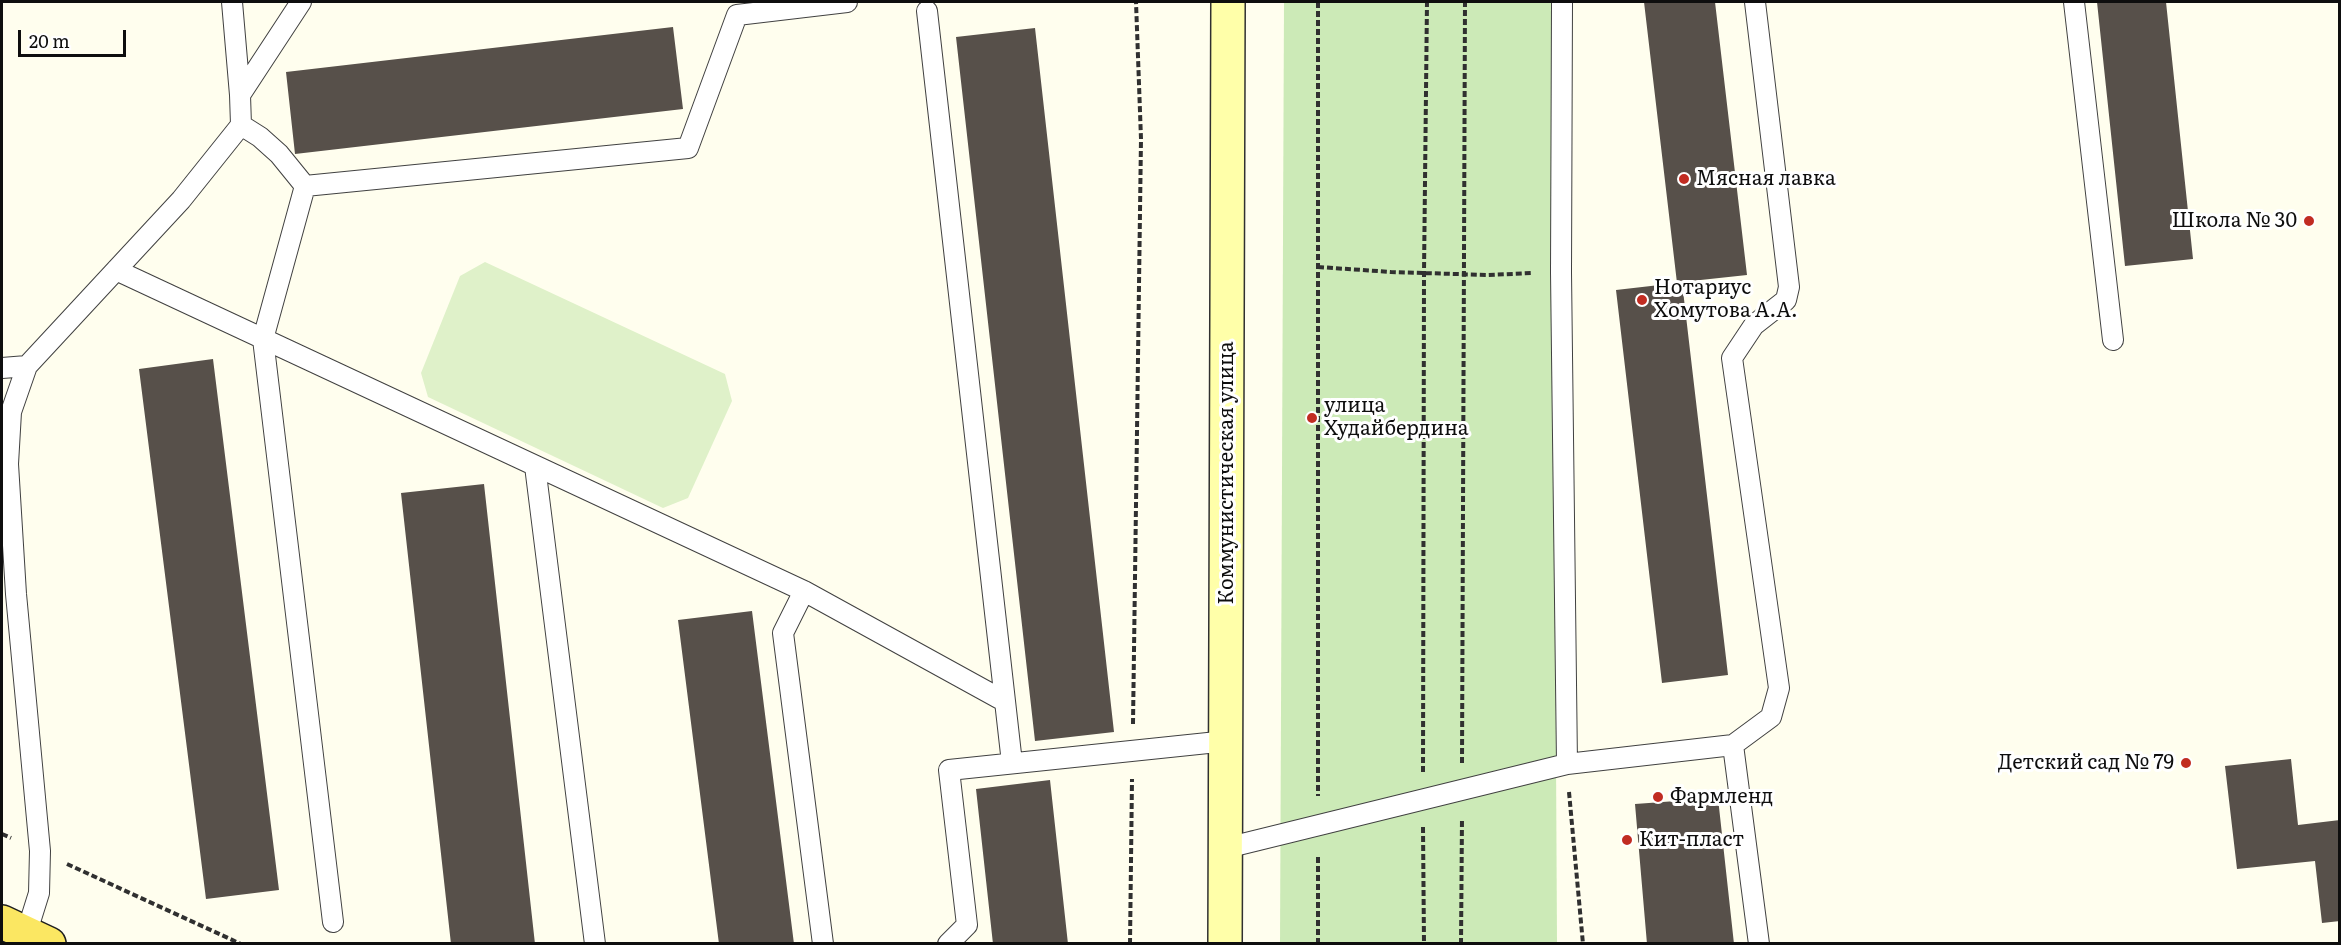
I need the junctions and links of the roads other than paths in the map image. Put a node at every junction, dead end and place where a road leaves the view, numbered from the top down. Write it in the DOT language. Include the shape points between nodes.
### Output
graph roads {
  1 [pos="232,2"];
  2 [pos="301,2"];
  3 [pos="847,2"];
  4 [pos="1228,2"];
  5 [pos="1562,2"];
  6 [pos="1755,2"];
  7 [pos="2074,2"];
  8 [pos="927,11"];
  9 [pos="240,95"];
  10 [pos="241,124"];
  11 [pos="305,186"];
  12 [pos="116,270"];
  13 [pos="263,339"];
  14 [pos="2113,340"];
  15 [pos="27,366"];
  16 [pos="2,368"];
  17 [pos="535,466"];
  18 [pos="804,591"];
  19 [pos="9,595"];
  20 [pos="1004,701"];
  21 [pos="1227,741"];
  22 [pos="1733,745"];
  23 [pos="1012,764"];
  24 [pos="1567,764"];
  25 [pos="1227,848"];
  26 [pos="333,922"];
  27 [pos="25,936"];
  28 [pos="595,944"];
  29 [pos="823,944"];
  30 [pos="948,944"];
  31 [pos="1225,944"];
  32 [pos="1760,944"];
  1 -- 9 [label="lane"];
  2 -- 9 [label="lane"];
  3 -- 11 [label="lane" via="737,15 688,148"];
  4 -- 21 [label="main road, Коммунистическая улица"];
  5 -- 24 [label="lane"];
  6 -- 22 [label="lane" via="1789,287 1786,300 1754,325 1732,358 1779,688 1771,717"];
  7 -- 14 [label="lane"];
  8 -- 20 [label="lane"];
  9 -- 10 [label="lane"];
  10 -- 11 [label="lane" via="279,154"];
  10 -- 12 [label="lane" via="181,201"];
  11 -- 13 [label="lane"];
  12 -- 13 [label="lane"];
  12 -- 15 [label="lane"];
  13 -- 17 [label="lane"];
  13 -- 26 [label="lane"];
  15 -- 16 [label="lane"];
  15 -- 19 [label="lane" via="11,412"];
  17 -- 18 [label="lane"];
  17 -- 28 [label="lane"];
  18 -- 20 [label="lane"];
  18 -- 29 [label="lane" via="783,633"];
  19 -- 27 [label="lane" via="40,851 39,893"];
  20 -- 23 [label="lane"];
  21 -- 23 [label="lane"];
  21 -- 25 [label="main road, Коммунистическая улица"];
  22 -- 24 [label="lane"];
  22 -- 32 [label="lane"];
  23 -- 30 [label="lane" via="949,770 967,925"];
  24 -- 25 [label="lane"];
  25 -- 31 [label="main road, Коммунистическая улица"];
}
